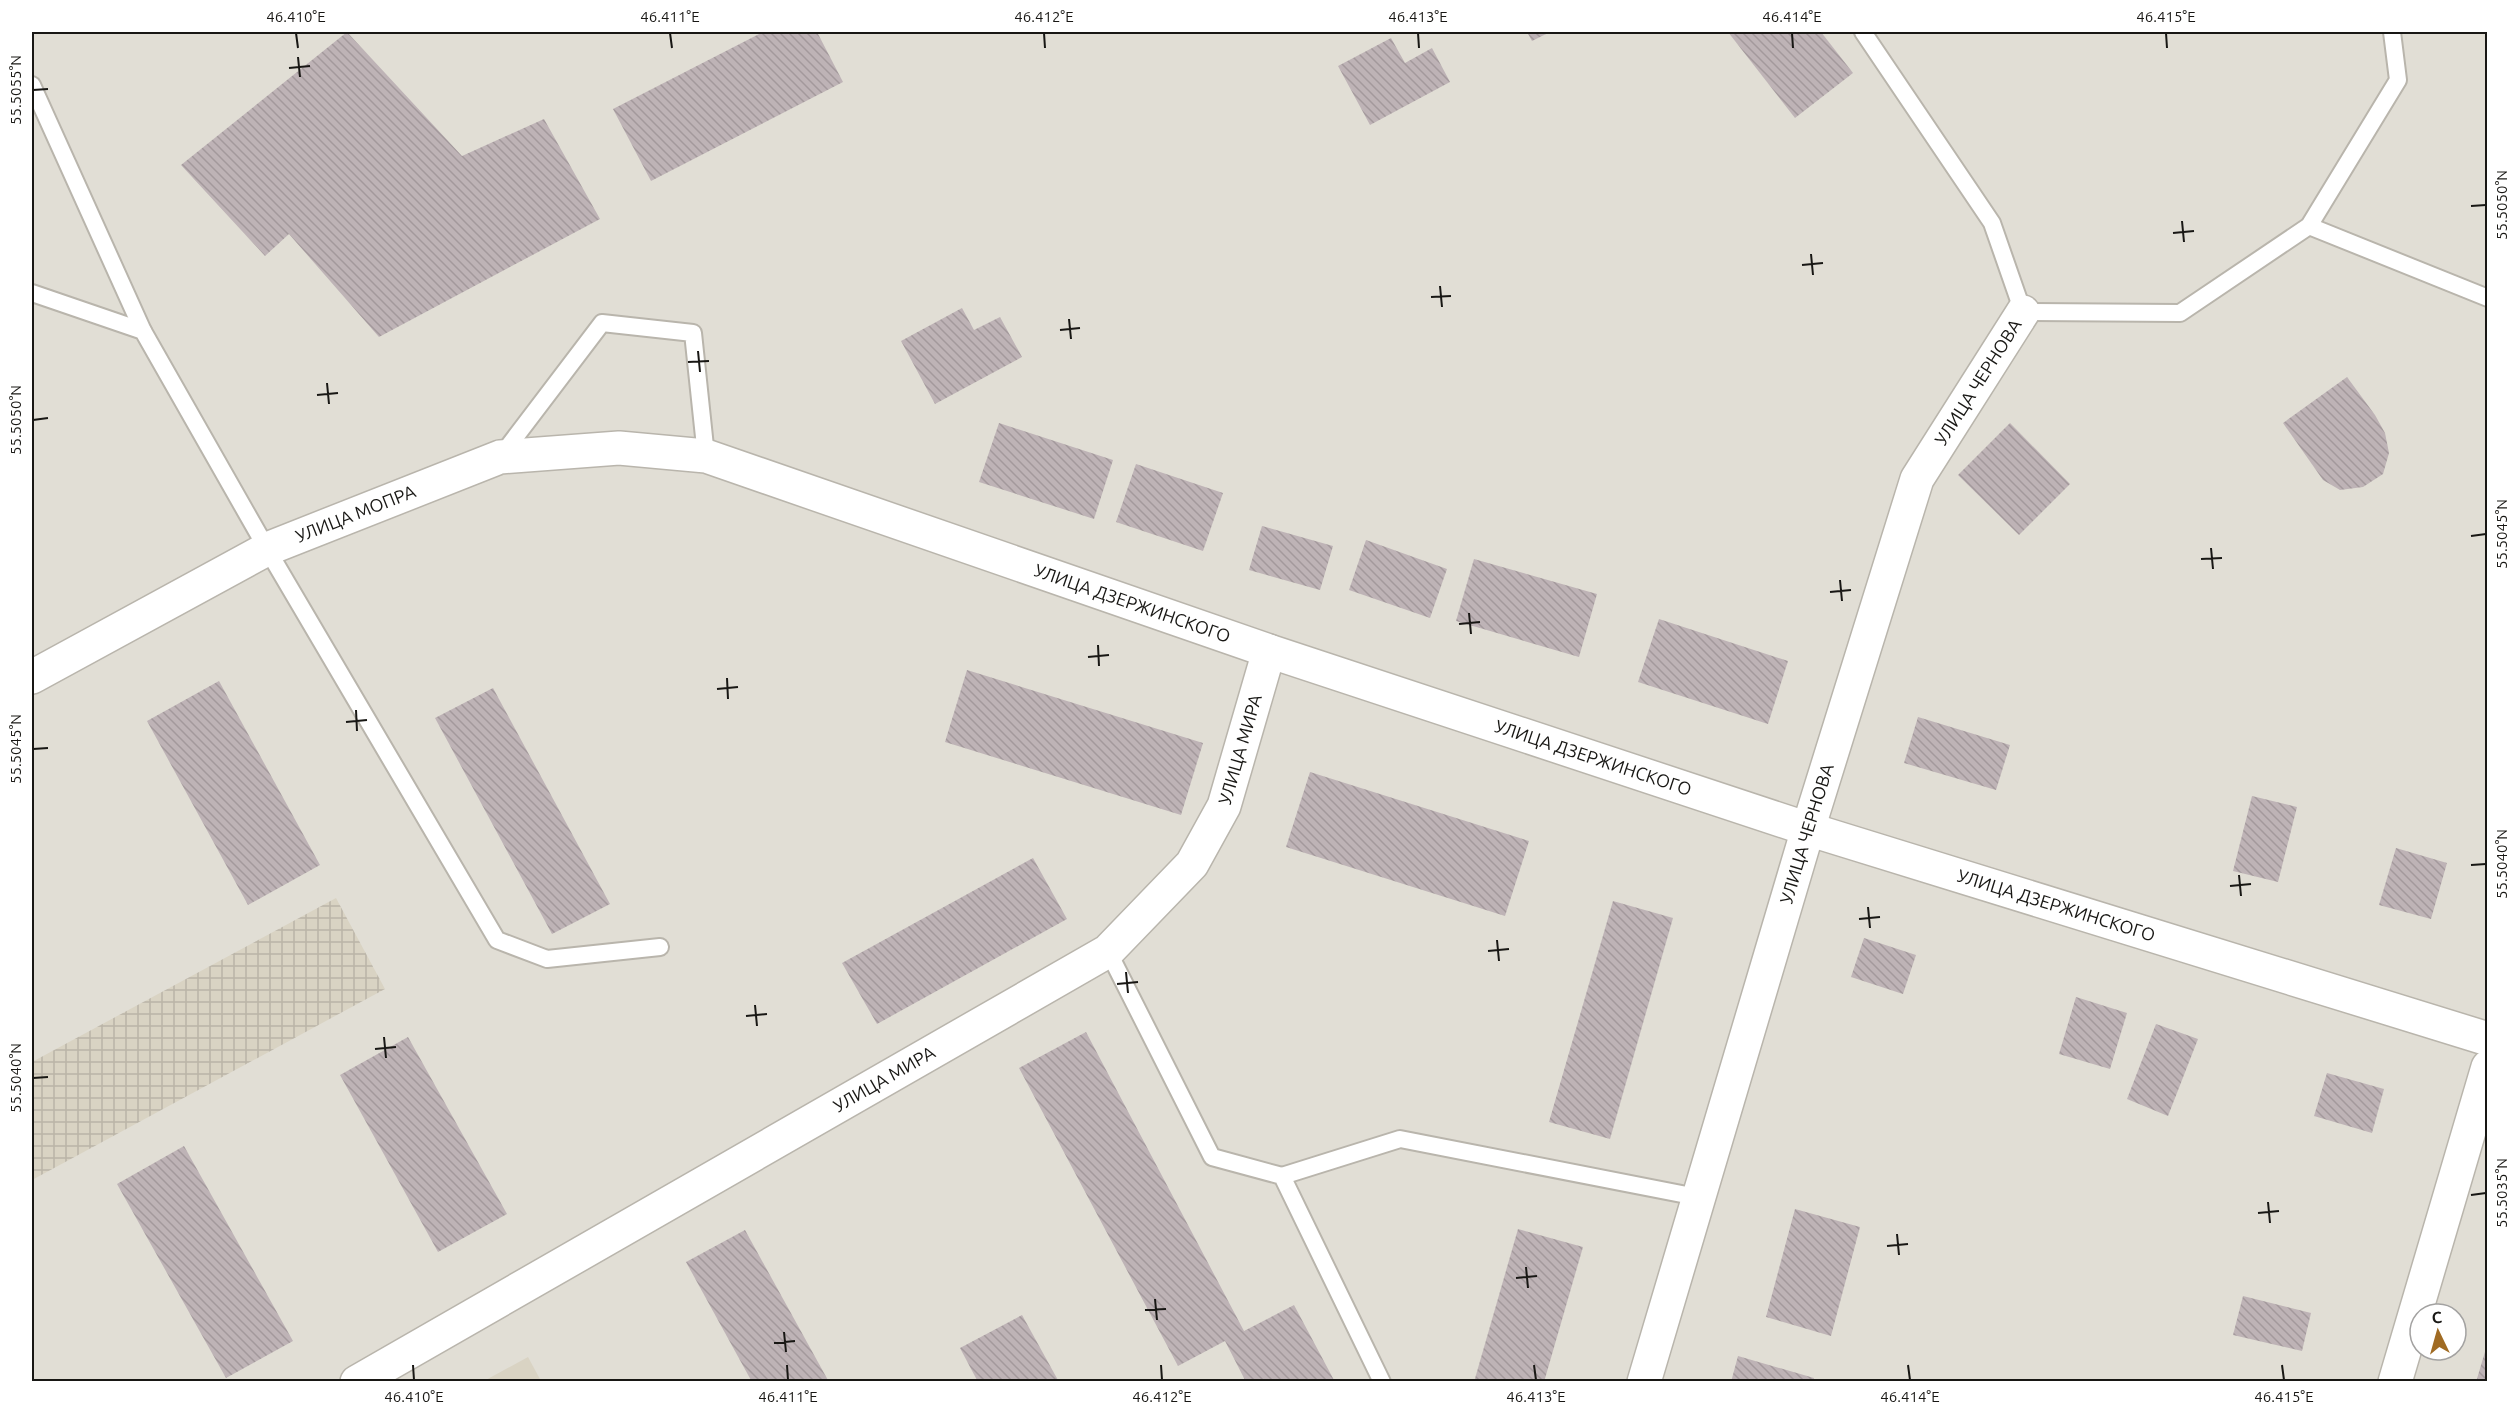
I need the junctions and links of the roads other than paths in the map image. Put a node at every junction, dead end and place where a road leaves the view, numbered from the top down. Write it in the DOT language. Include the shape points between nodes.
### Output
graph roads {
  1 [pos="1863,32"];
  2 [pos="2392,32"];
  3 [pos="32,85"];
  4 [pos="2309,226"];
  5 [pos="32,293"];
  6 [pos="2487,298"];
  7 [pos="2023,312"];
  8 [pos="143,331"];
  9 [pos="706,456"];
  10 [pos="500,457"];
  11 [pos="267,549"];
  12 [pos="1269,651"];
  13 [pos="32,677"];
  14 [pos="1808,829"];
  15 [pos="660,947"];
  16 [pos="1108,951"];
  17 [pos="2487,1039"];
  18 [pos="2487,1067"];
  19 [pos="1282,1176"];
  20 [pos="1697,1197"];
  21 [pos="357,1382"];
  22 [pos="1382,1382"];
  23 [pos="1644,1382"];
  24 [pos="2395,1382"];
  1 -- 7 [label="lane" via="1992,223"];
  2 -- 4 [label="lane" via="2398,80"];
  3 -- 8 [label="lane"];
  4 -- 6 [label="lane"];
  4 -- 7 [label="lane" via="2180,313"];
  5 -- 8 [label="lane"];
  7 -- 14 [label="street, УЛИЦА ЧЕРНОВА" via="1917,479"];
  8 -- 11 [label="lane"];
  9 -- 10 [label="street, УЛИЦА МОПРА" via="619,448"];
  9 -- 10 [label="lane" via="693,333 603,323"];
  9 -- 12 [label="street, УЛИЦА ДЗЕРЖИНСКОГО"];
  10 -- 11 [label="street, УЛИЦА МОПРА"];
  11 -- 13 [label="street, УЛИЦА МОПРА"];
  11 -- 15 [label="lane" via="497,940 547,959"];
  12 -- 14 [label="street, УЛИЦА ДЗЕРЖИНСКОГО"];
  12 -- 16 [label="street, УЛИЦА МИРА" via="1224,806 1192,864"];
  14 -- 17 [label="street, УЛИЦА ДЗЕРЖИНСКОГО"];
  14 -- 20 [label="street, УЛИЦА ЧЕРНОВА"];
  16 -- 19 [label="lane" via="1212,1157"];
  16 -- 21 [label="street, УЛИЦА МИРА"];
  18 -- 24 [label="street"];
  19 -- 20 [label="lane" via="1400,1139"];
  19 -- 22 [label="lane"];
  20 -- 23 [label="street, УЛИЦА ЧЕРНОВА"];
}
